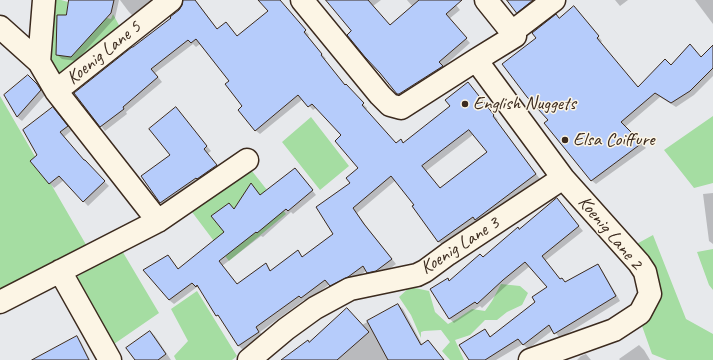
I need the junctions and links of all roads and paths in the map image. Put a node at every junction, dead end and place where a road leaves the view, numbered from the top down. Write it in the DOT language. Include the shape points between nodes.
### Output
graph roads {
  1 [pos="44,0"];
  2 [pos="171,0"];
  3 [pos="302,0"];
  4 [pos="486,0"];
  5 [pos="554,0"];
  6 [pos="0,27"];
  7 [pos="512,32"];
  8 [pos="476,60"];
  9 [pos="39,62"];
  10 [pos="56,91"];
  11 [pos="247,160"];
  12 [pos="563,178"];
  13 [pos="158,221"];
  14 [pos="60,271"];
  15 [pos="0,302"];
  16 [pos="110,360"];
  17 [pos="249,360"];
  18 [pos="530,360"];
  1 -- 9 [label="street"];
  2 -- 10 [label="street, Koenig Lane 5"];
  3 -- 8 [label="street" via="390,105 401,108 413,102"];
  4 -- 7 [label="street"];
  5 -- 7 [label="street"];
  6 -- 9 [label="street"];
  7 -- 8 [label="street" via="515,36"];
  8 -- 12 [label="street, Koenig Lane 2"];
  9 -- 10 [label="street"];
  10 -- 13 [label="street"];
  11 -- 13 [label="street"];
  12 -- 17 [label="street, Koenig Lane 3" via="425,271 417,275 350,289 315,308"];
  12 -- 18 [label="street, Koenig Lane 2" via="639,263 645,272 650,294 640,313 614,330"];
  13 -- 14 [label="street"];
  14 -- 15 [label="street"];
  14 -- 16 [label="street"];
}
